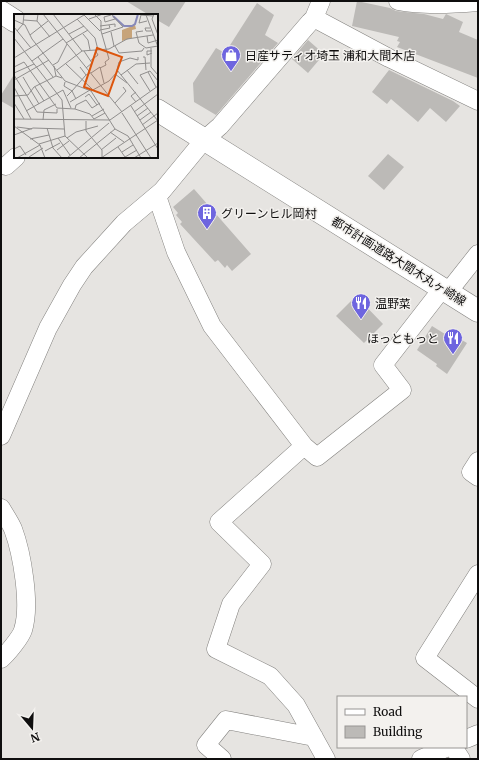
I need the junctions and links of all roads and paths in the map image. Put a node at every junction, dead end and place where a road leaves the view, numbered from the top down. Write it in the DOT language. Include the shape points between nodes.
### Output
graph roads {
  1 [pos="321,1"];
  2 [pos="398,1"];
  3 [pos="475,2"];
  4 [pos="1,12"];
  5 [pos="314,18"];
  6 [pos="14,20"];
  7 [pos="478,101"];
  8 [pos="158,111"];
  9 [pos="204,140"];
  10 [pos="157,196"];
  11 [pos="478,254"];
  12 [pos="445,290"];
  13 [pos="478,311"];
  14 [pos="3,427"];
  15 [pos="304,446"];
  16 [pos="478,461"];
  17 [pos="478,477"];
  18 [pos="1,508"];
  19 [pos="477,579"];
  20 [pos="1,660"];
  21 [pos="478,699"];
  22 [pos="478,734"];
  23 [pos="314,737"];
  24 [pos="467,740"];
  25 [pos="446,748"];
  26 [pos="454,748"];
  27 [pos="222,759"];
  28 [pos="326,759"];
  29 [pos="421,759"];
  30 [pos="461,759"];
  1 -- 5 [label="street"];
  2 -- 3 [label="street" via="440,4"];
  4 -- 6 [label="street"];
  5 -- 7 [label="street"];
  5 -- 9 [label="street" via="220,126"];
  8 -- 9 [label="street, 都市計画道路大間木丸ヶ崎線"];
  9 -- 10 [label="street"];
  9 -- 12 [label="street, 都市計画道路大間木丸ヶ崎線"];
  10 -- 14 [label="street" via="124,223 95,253 76,279 48,328"];
  10 -- 15 [label="street" via="176,252 212,326"];
  11 -- 12 [label="street"];
  12 -- 13 [label="street, 都市計画道路大間木丸ヶ崎線"];
  12 -- 15 [label="street" via="383,365 402,390 317,457"];
  15 -- 23 [label="street" via="219,522 262,564 231,604 216,649 270,676 296,705"];
  16 -- 17 [label="street" via="471,472"];
  18 -- 20 [label="street" via="12,529 22,566 26,603 23,631"];
  19 -- 21 [label="street" via="425,658"];
  22 -- 24 [label="street"];
  23 -- 27 [label="street" via="226,720 206,745"];
  23 -- 28 [label="street"];
  25 -- 29 [label="street"];
  26 -- 30 [label="street"];
}
